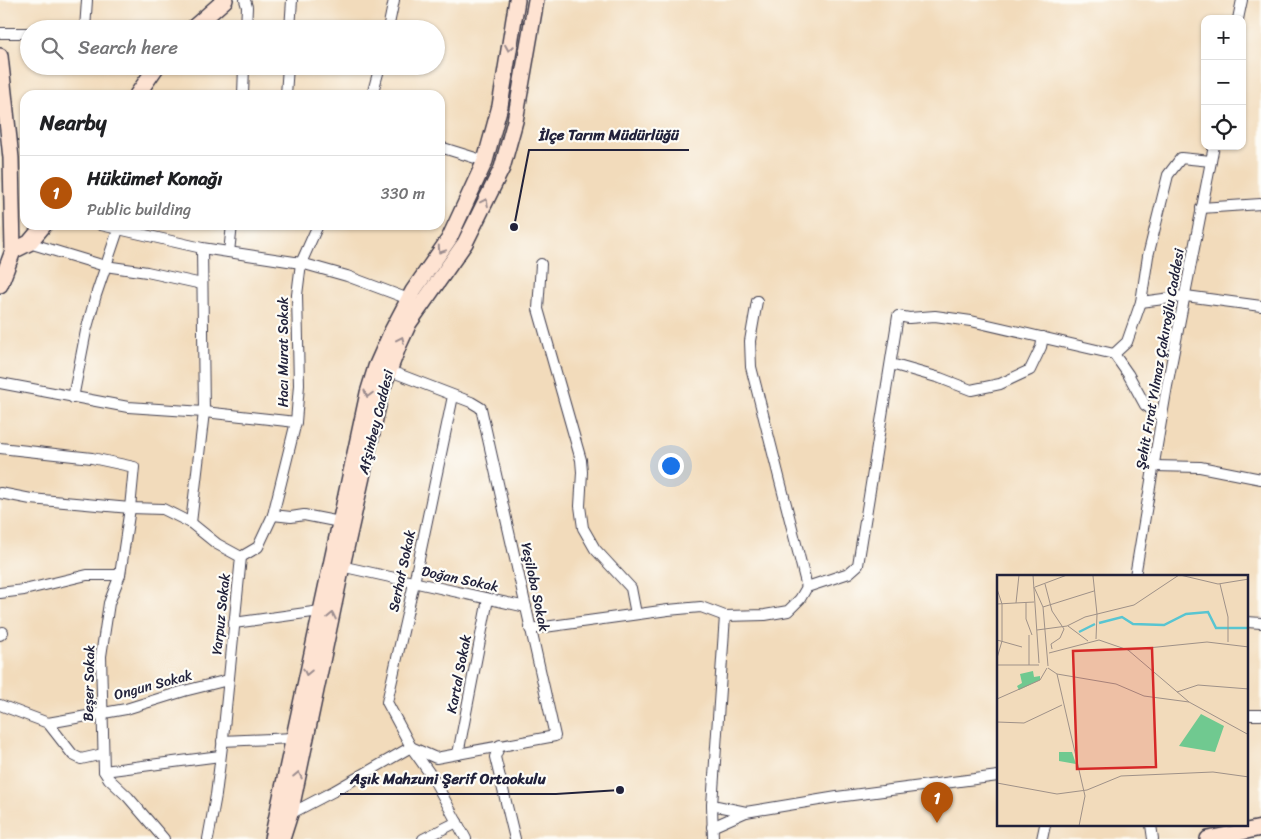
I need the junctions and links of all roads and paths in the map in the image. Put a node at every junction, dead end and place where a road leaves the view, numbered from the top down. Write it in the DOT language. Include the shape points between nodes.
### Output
graph roads {
  1 [pos="87,0"];
  2 [pos="225,0"];
  3 [pos="245,0"];
  4 [pos="292,0"];
  5 [pos="394,0"];
  6 [pos="517,0"];
  7 [pos="536,0"];
  8 [pos="1242,0"];
  9 [pos="1239,15"];
  10 [pos="86,20"];
  11 [pos="202,20"];
  12 [pos="246,20"];
  13 [pos="291,20"];
  14 [pos="390,20"];
  15 [pos="20,32"];
  16 [pos="0,33"];
  17 [pos="0,56"];
  18 [pos="151,75"];
  19 [pos="244,75"];
  20 [pos="287,75"];
  21 [pos="378,75"];
  22 [pos="140,90"];
  23 [pos="243,90"];
  24 [pos="286,90"];
  25 [pos="373,90"];
  26 [pos="445,149"];
  27 [pos="1213,150"];
  28 [pos="485,161"];
  29 [pos="1211,161"];
  30 [pos="1261,204"];
  31 [pos="1200,208"];
  32 [pos="40,230"];
  33 [pos="118,230"];
  34 [pos="231,230"];
  35 [pos="316,230"];
  36 [pos="29,243"];
  37 [pos="202,248"];
  38 [pos="13,251"];
  39 [pos="229,252"];
  40 [pos="302,263"];
  41 [pos="541,264"];
  42 [pos="106,266"];
  43 [pos="202,284"];
  44 [pos="0,285"];
  45 [pos="413,291"];
  46 [pos="1186,296"];
  47 [pos="757,301"];
  48 [pos="1141,302"];
  49 [pos="1261,306"];
  50 [pos="1043,337"];
  51 [pos="1114,354"];
  52 [pos="892,364"];
  53 [pos="382,368"];
  54 [pos="0,383"];
  55 [pos="453,396"];
  56 [pos="73,398"];
  57 [pos="204,412"];
  58 [pos="1162,417"];
  59 [pos="296,422"];
  60 [pos="0,448"];
  61 [pos="1154,466"];
  62 [pos="1261,479"];
  63 [pos="0,493"];
  64 [pos="130,508"];
  65 [pos="273,516"];
  66 [pos="340,522"];
  67 [pos="191,523"];
  68 [pos="241,557"];
  69 [pos="336,565"];
  70 [pos="120,575"];
  71 [pos="1136,575"];
  72 [pos="414,583"];
  73 [pos="807,588"];
  74 [pos="0,593"];
  75 [pos="488,598"];
  76 [pos="526,607"];
  77 [pos="320,611"];
  78 [pos="636,614"];
  79 [pos="725,616"];
  80 [pos="1248,622"];
  81 [pos="234,623"];
  82 [pos="1261,623"];
  83 [pos="530,629"];
  84 [pos="228,680"];
  85 [pos="0,705"];
  86 [pos="102,712"];
  87 [pos="1248,715"];
  88 [pos="1261,715"];
  89 [pos="48,723"];
  90 [pos="294,738"];
  91 [pos="222,741"];
  92 [pos="500,745"];
  93 [pos="411,747"];
  94 [pos="103,754"];
  95 [pos="458,754"];
  96 [pos="220,756"];
  97 [pos="436,758"];
  98 [pos="104,771"];
  99 [pos="997,776"];
  100 [pos="433,778"];
  101 [pos="712,806"];
  102 [pos="284,812"];
  103 [pos="746,812"];
  104 [pos="457,822"];
  105 [pos="1044,826"];
  106 [pos="1152,826"];
  107 [pos="712,827"];
  108 [pos="1261,828"];
  109 [pos="1232,829"];
  110 [pos="1214,838"];
  111 [pos="164,839"];
  112 [pos="208,839"];
  113 [pos="272,839"];
  114 [pos="282,839"];
  115 [pos="423,839"];
  116 [pos="466,839"];
  117 [pos="515,839"];
  118 [pos="713,839"];
  119 [pos="1042,839"];
  120 [pos="1153,839"];
  1 -- 10 [label="street"];
  2 -- 11 [label="main road"];
  3 -- 12 [label="street"];
  4 -- 13 [label="street"];
  5 -- 14 [label="street"];
  6 -- 28 [label="main road, Afşinbey Caddesi, one-way" via="500,106"];
  53 -- 7 [label="main road, Afşinbey Caddesi, one-way" via="409,323 465,244 502,168 515,121"];
  8 -- 9 [label="street"];
  15 -- 16 [label="street"];
  17 -- 38 [label="main road" via="11,158"];
  18 -- 22 [label="main road"];
  19 -- 23 [label="street"];
  20 -- 24 [label="street"];
  21 -- 25 [label="street"];
  26 -- 28 [label="street"];
  27 -- 29 [label="street, Şehit Fırat Yılmaz Çakıroğlu Caddesi"];
  28 -- 45 [label="main road, Afşinbey Caddesi, one-way" via="449,239"];
  29 -- 31 [label="street, Şehit Fırat Yılmaz Çakıroğlu Caddesi"];
  29 -- 48 [label="street" via="1181,158 1168,175 1148,256"];
  30 -- 31 [label="street"];
  31 -- 46 [label="street, Şehit Fırat Yılmaz Çakıroğlu Caddesi"];
  32 -- 36 [label="main road"];
  33 -- 37 [label="street"];
  33 -- 42 [label="street"];
  34 -- 39 [label="street"];
  35 -- 40 [label="street, Hacı Murat Sokak"];
  36 -- 38 [label="main road"];
  36 -- 42 [label="street"];
  37 -- 39 [label="street"];
  37 -- 43 [label="street"];
  38 -- 44 [label="main road"];
  39 -- 40 [label="street"];
  40 -- 45 [label="street" via="406,298"];
  40 -- 59 [label="street, Hacı Murat Sokak" via="297,295 299,385"];
  41 -- 78 [label="street" via="538,310 581,460 583,528 595,549 631,588"];
  42 -- 43 [label="street"];
  42 -- 56 [label="street" via="86,331"];
  43 -- 57 [label="street"];
  45 -- 53 [label="main road, Afşinbey Caddesi" via="392,331"];
  46 -- 48 [label="street"];
  46 -- 49 [label="street"];
  46 -- 58 [label="street, Şehit Fırat Yılmaz Çakıroğlu Caddesi"];
  47 -- 73 [label="street" via="750,341 751,367"];
  48 -- 51 [label="street" via="1127,342"];
  50 -- 51 [label="street"];
  50 -- 52 [label="street" via="1030,370 1000,384 971,390"];
  50 -- 52 [label="street" via="971,321 898,316"];
  51 -- 58 [label="street" via="1144,405"];
  52 -- 73 [label="street" via="858,565 849,573"];
  53 -- 55 [label="street, Yeşiloba Sokak"];
  53 -- 66 [label="main road, Afşinbey Caddesi, one-way" via="368,393"];
  53 -- 69 [label="main road, Afşinbey Caddesi" via="381,392"];
  54 -- 56 [label="street"];
  55 -- 72 [label="street, Serhat Sokak"];
  55 -- 76 [label="street, Yeşiloba Sokak" via="481,408"];
  56 -- 57 [label="street" via="128,407"];
  57 -- 59 [label="street"];
  57 -- 67 [label="street"];
  58 -- 61 [label="street, Şehit Fırat Yılmaz Çakıroğlu Caddesi"];
  59 -- 65 [label="street, Hacı Murat Sokak"];
  60 -- 64 [label="street, Beşer Sokak" via="92,458 134,467"];
  61 -- 62 [label="street" via="1200,467"];
  61 -- 71 [label="street, Şehit Fırat Yılmaz Çakıroğlu Caddesi"];
  63 -- 64 [label="street, Yarpuz Sokak" via="31,500"];
  64 -- 67 [label="street, Yarpuz Sokak" via="163,509"];
  64 -- 70 [label="street, Beşer Sokak"];
  65 -- 66 [label="street" via="304,516"];
  65 -- 68 [label="street, Hacı Murat Sokak" via="258,547"];
  66 -- 69 [label="main road, Afşinbey Caddesi"];
  67 -- 68 [label="street, Yarpuz Sokak" via="217,544"];
  68 -- 81 [label="street, Yarpuz Sokak"];
  69 -- 72 [label="street, Doğan Sokak"];
  69 -- 77 [label="main road, Afşinbey Caddesi"];
  102 -- 69 [label="main road, Afşinbey Caddesi, one-way"];
  70 -- 74 [label="street" via="87,575"];
  70 -- 86 [label="street, Beşer Sokak" via="109,603 101,656"];
  72 -- 75 [label="street, Doğan Sokak"];
  72 -- 93 [label="street, Serhat Sokak" via="387,702"];
  73 -- 79 [label="street" via="788,611 766,616"];
  75 -- 76 [label="street, Doğan Sokak"];
  75 -- 95 [label="street, Kartal Sokak"];
  76 -- 83 [label="street, Yeşiloba Sokak"];
  77 -- 81 [label="street"];
  77 -- 90 [label="main road, Afşinbey Caddesi, one-way"];
  78 -- 79 [label="street" via="701,607"];
  78 -- 83 [label="street"];
  79 -- 101 [label="street"];
  80 -- 82 [label="street"];
  81 -- 84 [label="street, Yarpuz Sokak"];
  83 -- 92 [label="street, Yeşiloba Sokak" via="555,736"];
  84 -- 86 [label="street, Ongun Sokak" via="126,709"];
  84 -- 91 [label="street, Yarpuz Sokak"];
  85 -- 89 [label="street"];
  86 -- 89 [label="street, Ongun Sokak"];
  86 -- 94 [label="street, Beşer Sokak"];
  87 -- 88 [label="street"];
  89 -- 94 [label="street" via="73,755 81,759"];
  90 -- 91 [label="street"];
  90 -- 102 [label="main road, Afşinbey Caddesi"];
  91 -- 96 [label="street, Yarpuz Sokak"];
  92 -- 95 [label="street, Yeşiloba Sokak"];
  92 -- 117 [label="street" via="495,757"];
  93 -- 97 [label="street"];
  93 -- 100 [label="street, Serhat Sokak"];
  93 -- 102 [label="street"];
  94 -- 98 [label="street, Beşer Sokak"];
  95 -- 97 [label="street, Yeşiloba Sokak"];
  96 -- 98 [label="street"];
  96 -- 112 [label="street, Yarpuz Sokak"];
  97 -- 100 [label="street"];
  98 -- 111 [label="street"];
  99 -- 103 [label="street"];
  100 -- 104 [label="street, Serhat Sokak"];
  101 -- 103 [label="street"];
  101 -- 107 [label="street"];
  102 -- 113 [label="main road, Afşinbey Caddesi"];
  102 -- 114 [label="main road, Afşinbey Caddesi"];
  103 -- 107 [label="street"];
  104 -- 115 [label="street"];
  104 -- 116 [label="street, Serhat Sokak"];
  105 -- 119 [label="street"];
  106 -- 120 [label="street"];
  107 -- 118 [label="street"];
  108 -- 109 [label="main road"];
  109 -- 110 [label="main road"];
}
